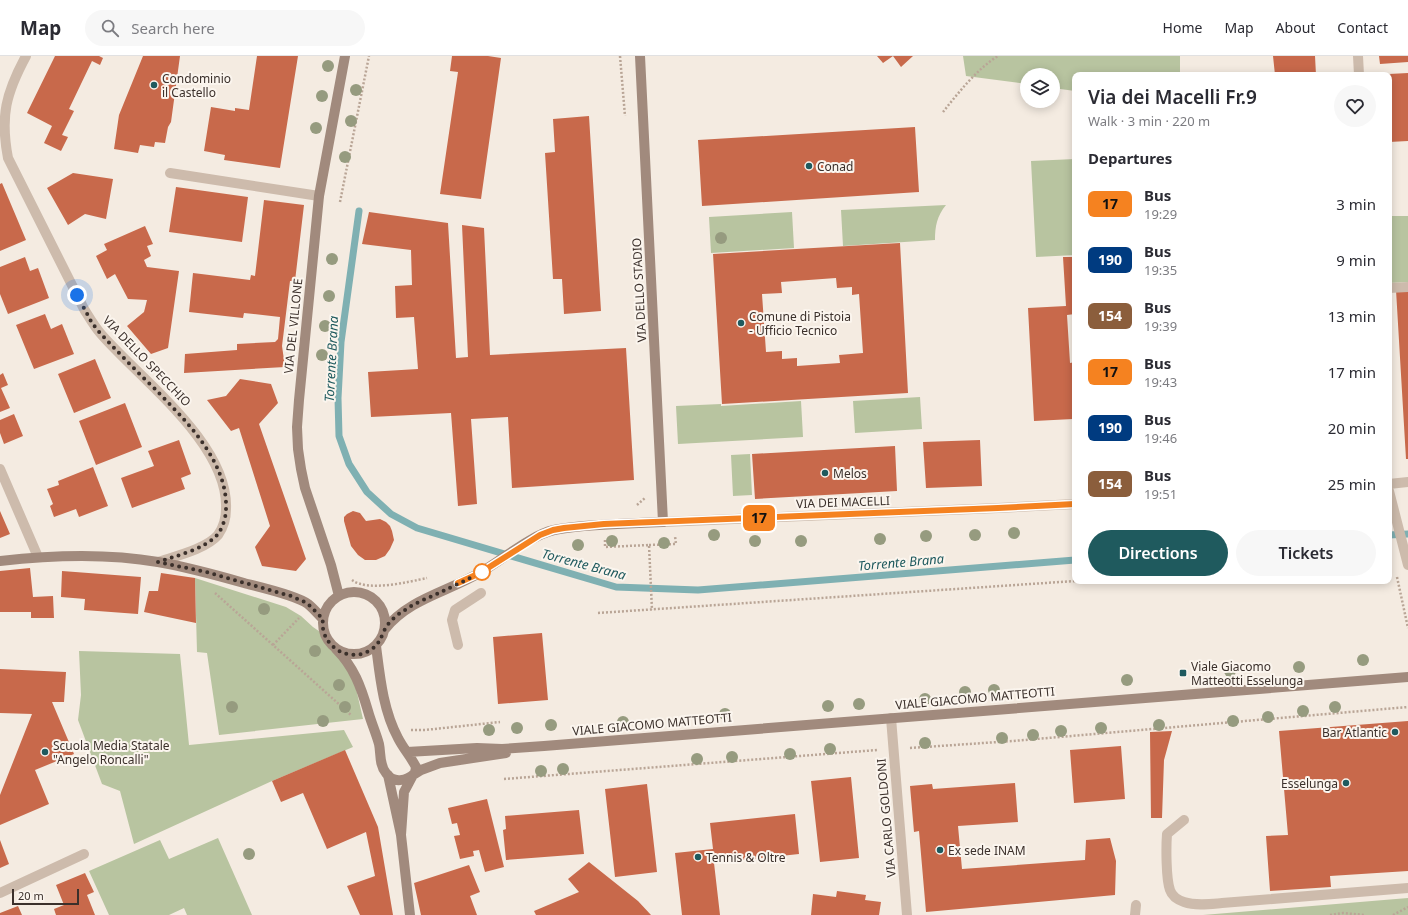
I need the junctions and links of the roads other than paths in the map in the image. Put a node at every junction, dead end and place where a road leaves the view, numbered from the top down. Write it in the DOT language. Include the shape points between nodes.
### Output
graph roads {
  1 [pos="26,56"];
  2 [pos="345,56"];
  3 [pos="640,56"];
  4 [pos="1358,56"];
  5 [pos="1359,72"];
  6 [pos="170,173"];
  7 [pos="320,196"];
  8 [pos="1408,287"];
  9 [pos="1392,288"];
  10 [pos="0,469"];
  11 [pos="1408,482"];
  12 [pos="1392,484"];
  13 [pos="1392,502"];
  14 [pos="1072,504"];
  15 [pos="663,522"];
  16 [pos="38,557"];
  17 [pos="0,561"];
  18 [pos="158,562"];
  19 [pos="1408,565"];
  20 [pos="481,593"];
  21 [pos="339,596"];
  22 [pos="323,619"];
  23 [pos="385,629"];
  24 [pos="458,645"];
  25 [pos="376,646"];
  26 [pos="336,649"];
  27 [pos="1408,677"];
  28 [pos="891,718"];
  29 [pos="544,746"];
  30 [pos="407,752"];
  31 [pos="413,775"];
  32 [pos="388,776"];
  33 [pos="1184,820"];
  34 [pos="401,835"];
  35 [pos="84,854"];
  36 [pos="1408,888"];
  37 [pos="0,893"];
  38 [pos="1136,904"];
  39 [pos="410,915"];
  40 [pos="907,915"];
  41 [pos="1135,915"];
  1 -- 18 [label="street, VIA DELLO SPECCHIO" via="1,111 1,132 8,158 92,323 193,430 212,458 222,481 226,516 218,534 203,546"];
  2 -- 7 [label="street, VIA DEL VILLONE"];
  3 -- 15 [label="street, VIA DELLO STADIO"];
  4 -- 5 [label="street"];
  6 -- 7 [label="street"];
  7 -- 21 [label="street, VIA DEL VILLONE" via="299,400 298,449 305,488"];
  8 -- 9 [label="street"];
  10 -- 16 [label="street"];
  11 -- 12 [label="street"];
  13 -- 19 [label="street"];
  14 -- 15 [label="street, VIA DEI MACELLI"];
  15 -- 23 [label="street, VIA DEI MACELLI" via="564,528 540,535 480,573 404,610"];
  16 -- 17 [label="street, VIA DELLO SPECCHIO"];
  16 -- 18 [label="street, VIA DELLO SPECCHIO" via="105,557"];
  18 -- 22 [label="street, VIA DELLO SPECCHIO" via="206,572 291,596 307,603"];
  20 -- 24 [label="street" via="455,610 452,620"];
  21 -- 22 [label="street" via="326,608"];
  21 -- 23 [label="street" via="356,592 371,596 384,613"];
  22 -- 26 [label="street" via="326,639"];
  23 -- 25 [label="street"];
  25 -- 26 [label="street" via="355,655"];
  25 -- 30 [label="street" via="382,691 398,738"];
  26 -- 32 [label="street" via="352,670 364,695 382,764"];
  27 -- 28 [label="street, VIALE GIACOMO MATTEOTTI"];
  28 -- 29 [label="street, VIALE GIACOMO MATTEOTTI"];
  28 -- 40 [label="street, VIA CARLO GOLDONI"];
  29 -- 30 [label="street"];
  29 -- 31 [label="street" via="440,763"];
  30 -- 31 [label="street" via="416,767"];
  31 -- 32 [label="street" via="406,780"];
  31 -- 34 [label="street" via="404,792"];
  32 -- 34 [label="street"];
  33 -- 36 [label="street" via="1167,834 1166,844 1170,890 1173,895 1185,902 1222,903"];
  34 -- 39 [label="street"];
  35 -- 37 [label="street"];
  38 -- 41 [label="street"];
}
